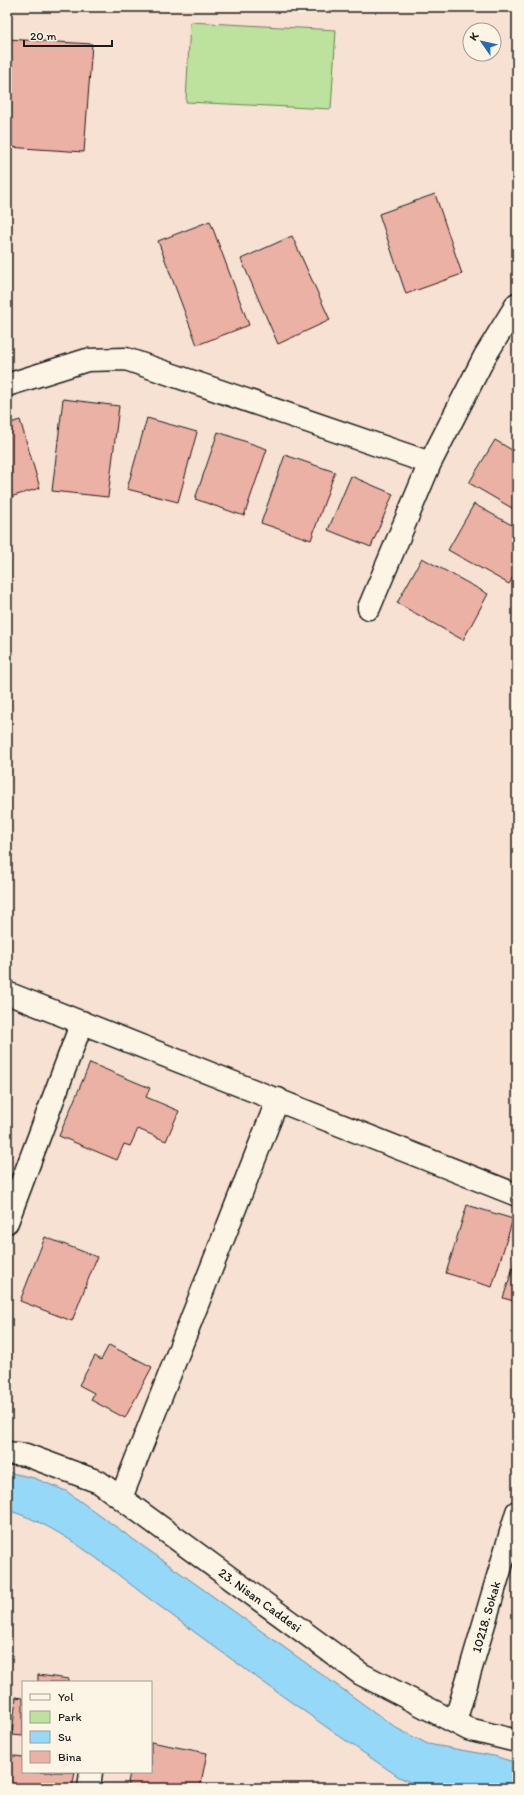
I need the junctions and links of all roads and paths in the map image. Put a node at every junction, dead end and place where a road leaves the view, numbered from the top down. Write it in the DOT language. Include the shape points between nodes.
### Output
graph roads {
  1 [pos="517,304"];
  2 [pos="7,385"];
  3 [pos="430,463"];
  4 [pos="369,608"];
  5 [pos="7,993"];
  6 [pos="82,1022"];
  7 [pos="278,1099"];
  8 [pos="517,1195"];
  9 [pos="7,1222"];
  10 [pos="7,1453"];
  11 [pos="120,1498"];
  12 [pos="517,1512"];
  13 [pos="455,1722"];
  14 [pos="517,1741"];
  15 [pos="91,1773"];
  16 [pos="89,1788"];
  1 -- 3 [label="street" via="485,356"];
  2 -- 3 [label="street" via="87,360 126,360"];
  3 -- 4 [label="street"];
  5 -- 6 [label="street"];
  6 -- 7 [label="street"];
  6 -- 9 [label="street"];
  7 -- 8 [label="street"];
  7 -- 11 [label="street"];
  10 -- 11 [label="street, 23. Nisan Caddesi" via="26,1455 99,1482"];
  11 -- 13 [label="street, 23. Nisan Caddesi" via="361,1674"];
  12 -- 13 [label="street, 10218. Sokak"];
  13 -- 14 [label="street, 23. Nisan Caddesi" via="468,1729"];
  15 -- 16 [label="street"];
}
